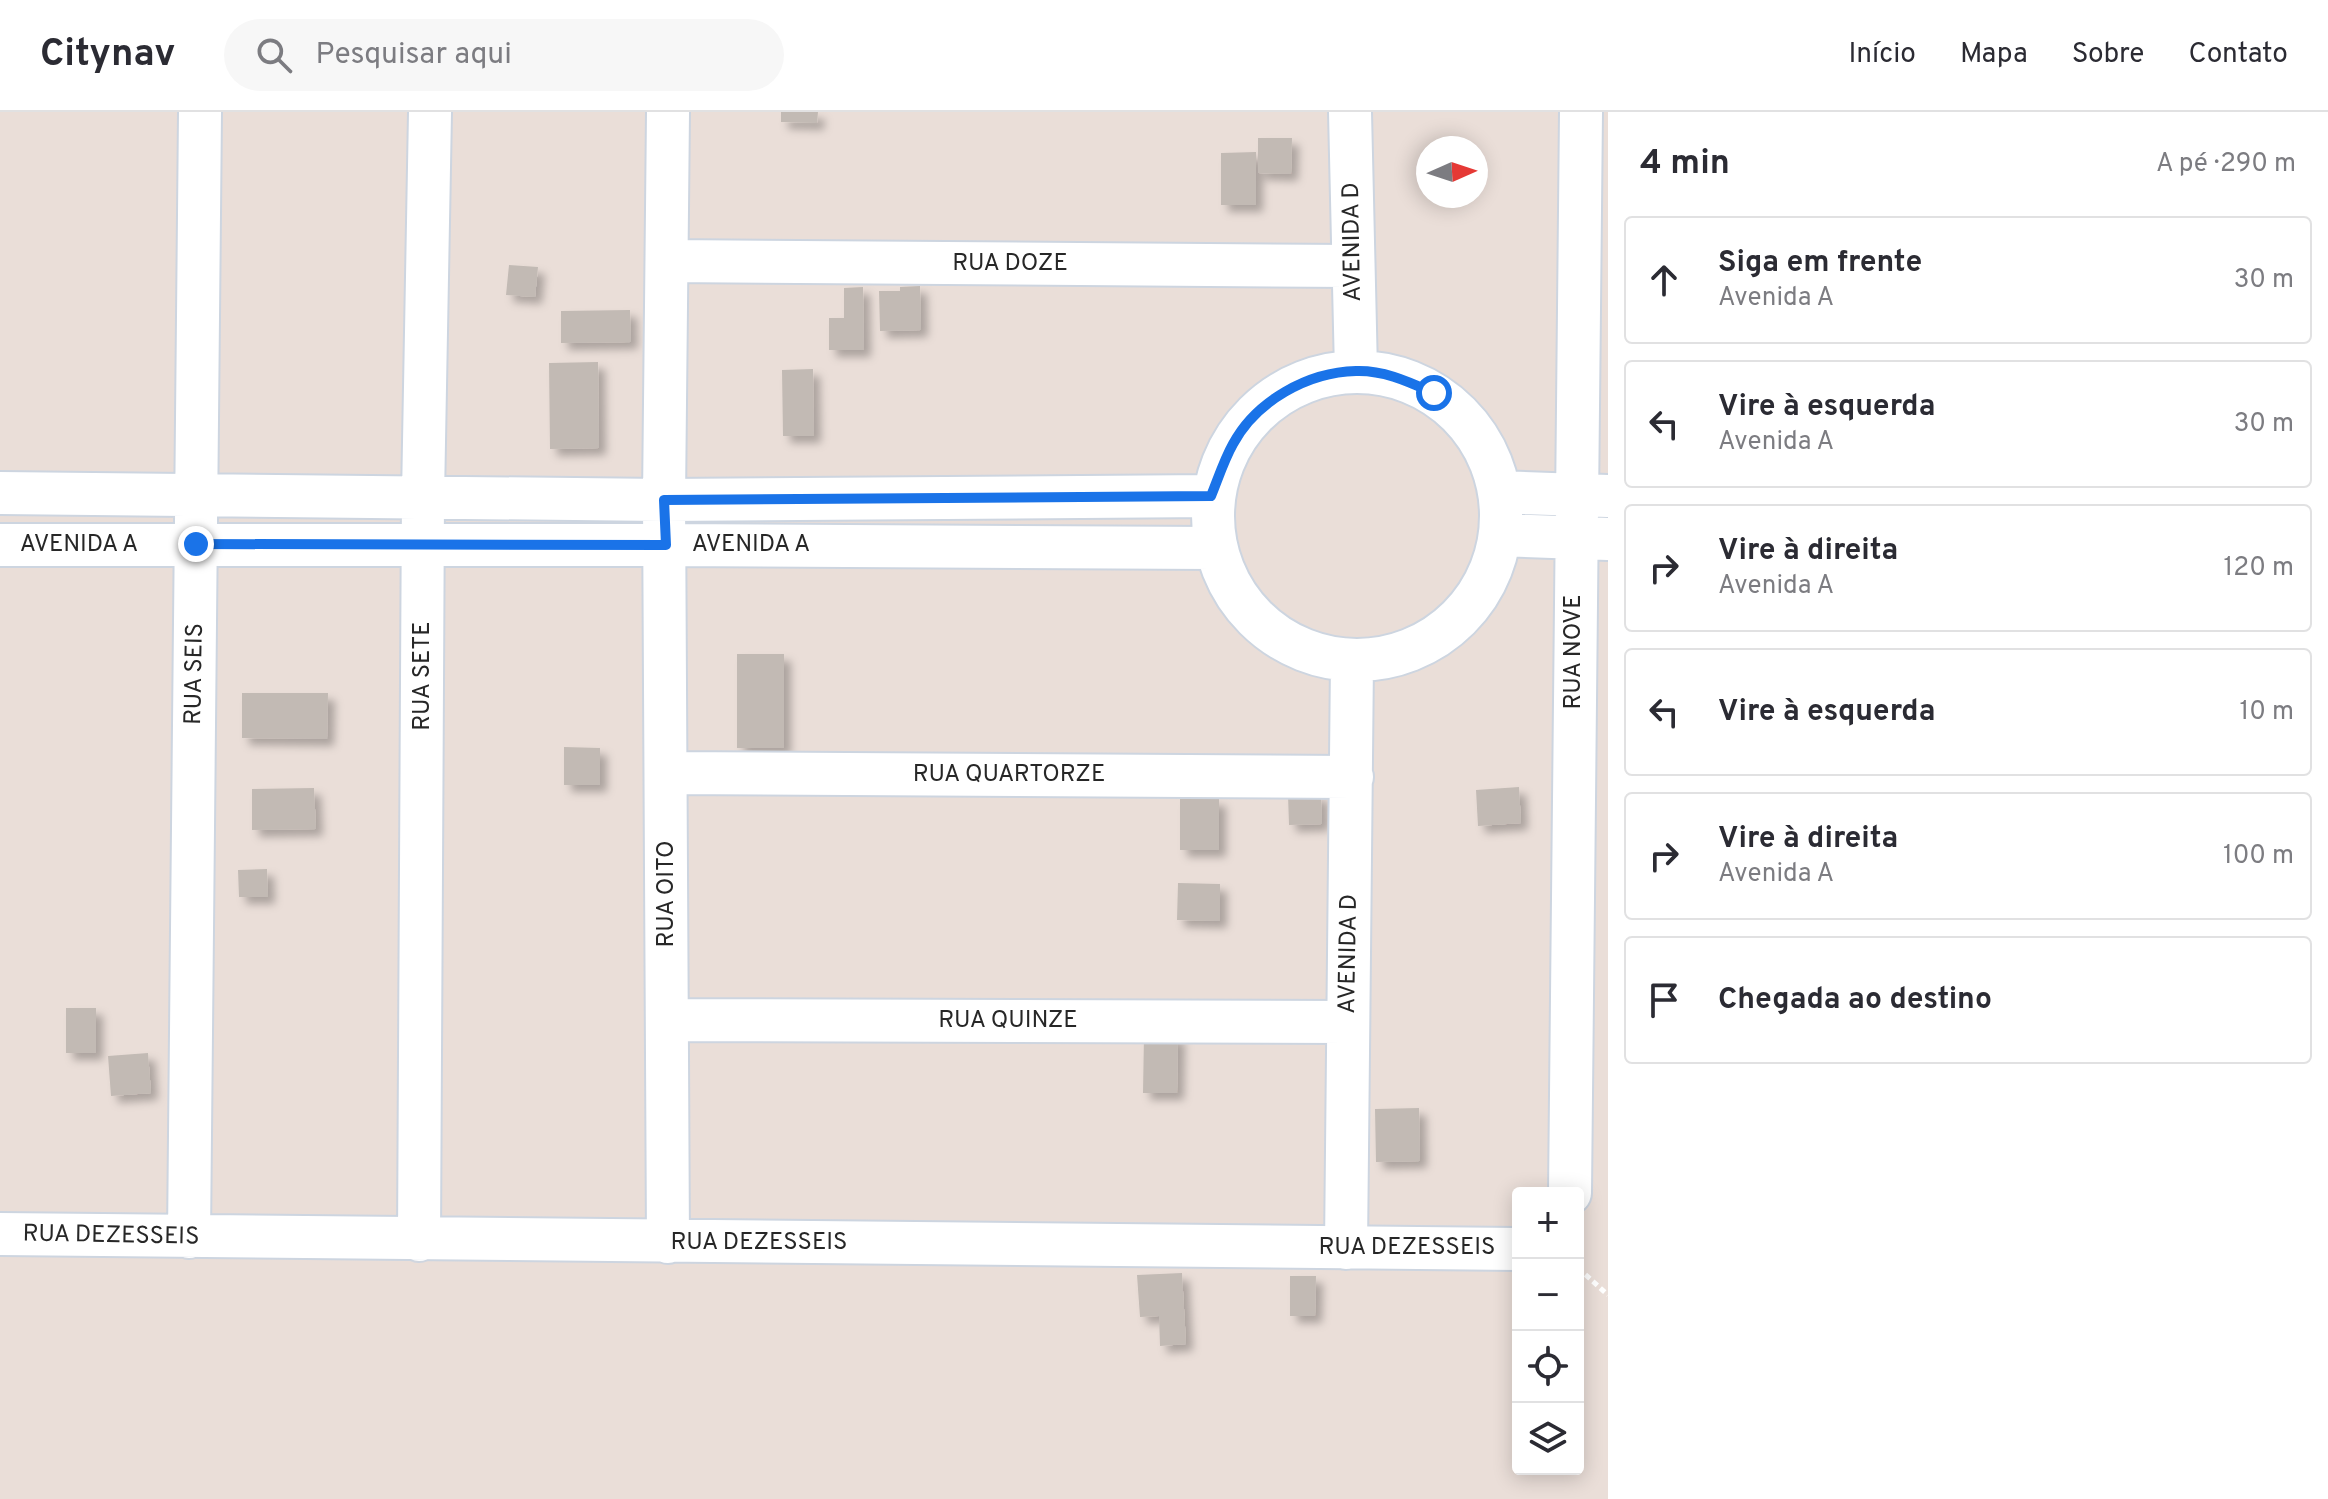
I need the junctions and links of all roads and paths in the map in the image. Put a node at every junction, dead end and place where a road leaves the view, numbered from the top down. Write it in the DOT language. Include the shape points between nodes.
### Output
graph roads {
  1 [pos="200,112"];
  2 [pos="430,112"];
  3 [pos="668,112"];
  4 [pos="1350,112"];
  5 [pos="1581,112"];
  6 [pos="667,261"];
  7 [pos="1353,266"];
  8 [pos="1356,371"];
  9 [pos="1499,492"];
  10 [pos="0,493"];
  11 [pos="196,495"];
  12 [pos="1211,496"];
  13 [pos="1592,496"];
  14 [pos="423,497"];
  15 [pos="664,500"];
  16 [pos="1500,535"];
  17 [pos="1592,539"];
  18 [pos="196,544"];
  19 [pos="0,545"];
  20 [pos="424,545"];
  21 [pos="666,545"];
  22 [pos="1213,548"];
  23 [pos="1352,661"];
  24 [pos="667,773"];
  25 [pos="1352,777"];
  26 [pos="667,1020"];
  27 [pos="1348,1022"];
  28 [pos="1570,1187"];
  29 [pos="0,1234"];
  30 [pos="189,1237"];
  31 [pos="419,1240"];
  32 [pos="668,1242"];
  33 [pos="1346,1248"];
  34 [pos="1512,1249"];
  35 [pos="1584,1273"];
  36 [pos="1608,1295"];
  1 -- 11 [label="street, RUA SEIS"];
  2 -- 14 [label="street, RUA SETE"];
  3 -- 6 [label="street, RUA OITO"];
  4 -- 7 [label="street, AVENIDA D"];
  5 -- 13 [label="street, RUA NOVE"];
  6 -- 7 [label="street, RUA DOZE"];
  6 -- 15 [label="street, RUA OITO"];
  7 -- 8 [label="street, AVENIDA D"];
  8 -- 9 [label="street" via="1396,377 1434,393 1465,420 1487,454"];
  8 -- 12 [label="street" via="1308,380 1265,405 1233,442"];
  9 -- 13 [label="street"];
  9 -- 16 [label="street"];
  10 -- 11 [label="street, AVENIDA A"];
  11 -- 14 [label="street, AVENIDA A"];
  11 -- 18 [label="street, RUA SEIS"];
  12 -- 15 [label="street, AVENIDA A"];
  12 -- 22 [label="street"];
  13 -- 17 [label="street, RUA NOVE"];
  14 -- 15 [label="street, AVENIDA A"];
  14 -- 20 [label="street, RUA SETE"];
  15 -- 21 [label="street, RUA OITO"];
  16 -- 17 [label="street"];
  16 -- 23 [label="street" via="1491,569 1474,601 1450,626 1421,646 1388,658"];
  17 -- 28 [label="street, RUA NOVE"];
  18 -- 19 [label="street, AVENIDA A"];
  18 -- 20 [label="street, AVENIDA A"];
  18 -- 30 [label="street, RUA SEIS"];
  20 -- 21 [label="street, AVENIDA A"];
  20 -- 31 [label="street, RUA SETE"];
  21 -- 22 [label="street, AVENIDA A"];
  21 -- 24 [label="street, RUA OITO"];
  22 -- 23 [label="street" via="1246,609 1276,636 1313,654"];
  23 -- 25 [label="street, AVENIDA D"];
  24 -- 25 [label="street, RUA QUARTORZE"];
  24 -- 26 [label="street, RUA OITO"];
  25 -- 27 [label="street, AVENIDA D"];
  26 -- 27 [label="street, RUA QUINZE"];
  26 -- 32 [label="street, RUA OITO"];
  27 -- 33 [label="street, AVENIDA D"];
  29 -- 30 [label="street, RUA DEZESSEIS"];
  30 -- 31 [label="street, RUA DEZESSEIS"];
  31 -- 32 [label="street, RUA DEZESSEIS"];
  32 -- 33 [label="street, RUA DEZESSEIS"];
  33 -- 34 [label="street, RUA DEZESSEIS"];
  35 -- 36 [label="path"];
}
